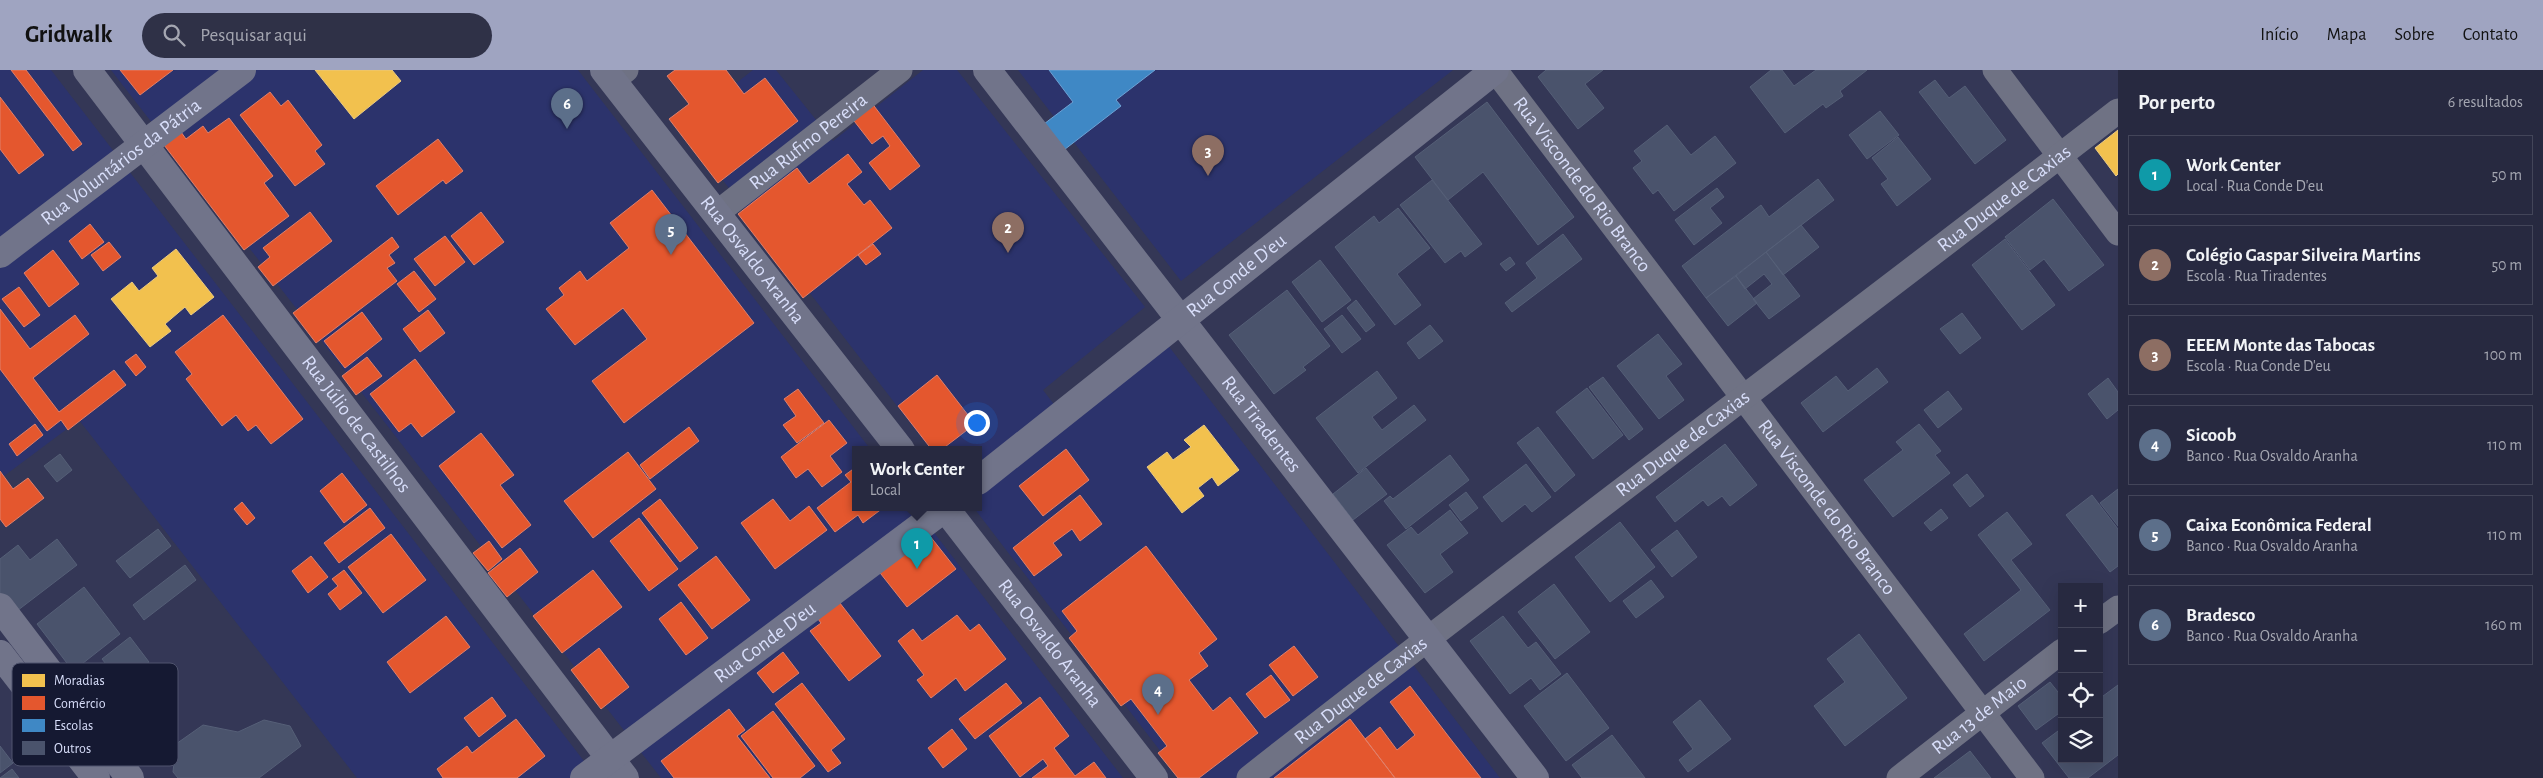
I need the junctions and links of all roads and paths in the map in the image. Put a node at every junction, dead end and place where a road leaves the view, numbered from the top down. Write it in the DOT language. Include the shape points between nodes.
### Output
graph roads {
  1 [pos="87,70"];
  2 [pos="242,70"];
  3 [pos="900,70"];
  4 [pos="986,70"];
  5 [pos="1495,70"];
  6 [pos="1995,70"];
  7 [pos="614,74"];
  8 [pos="2118,111"];
  9 [pos="145,144"];
  10 [pos="2059,156"];
  11 [pos="717,213"];
  12 [pos="2118,233"];
  13 [pos="0,254"];
  14 [pos="1180,319"];
  15 [pos="1744,398"];
  16 [pos="898,446"];
  17 [pos="982,478"];
  18 [pos="941,511"];
  19 [pos="947,511"];
  20 [pos="0,607"];
  21 [pos="2118,608"];
  22 [pos="2103,619"];
  23 [pos="1428,637"];
  24 [pos="0,654"];
  25 [pos="2058,654"];
  26 [pos="43,663"];
  27 [pos="12,670"];
  28 [pos="1982,712"];
  29 [pos="87,766"];
  30 [pos="121,766"];
  31 [pos="617,768"];
  32 [pos="96,778"];
  33 [pos="130,778"];
  34 [pos="584,778"];
  35 [pos="1154,778"];
  36 [pos="1249,778"];
  37 [pos="1535,778"];
  38 [pos="1899,778"];
  39 [pos="2032,778"];
  1 -- 9 [label="main road, Rua Júlio de Castilhos"];
  2 -- 9 [label="main road, Rua Voluntários da Pátria"];
  3 -- 11 [label="street, Rua Rufino Pereira"];
  4 -- 14 [label="main road, Rua Tiradentes"];
  5 -- 14 [label="main road, Rua Conde D'eu"];
  5 -- 15 [label="street, Rua Visconde do Rio Branco"];
  6 -- 10 [label="street"];
  7 -- 11 [label="main road, Rua Osvaldo Aranha"];
  8 -- 10 [label="street, Rua Duque de Caxias"];
  9 -- 13 [label="main road, Rua Voluntários da Pátria"];
  9 -- 31 [label="main road, Rua Júlio de Castilhos"];
  10 -- 12 [label="street"];
  10 -- 15 [label="street, Rua Duque de Caxias"];
  11 -- 16 [label="main road, Rua Osvaldo Aranha"];
  14 -- 17 [label="main road, Rua Conde D'eu"];
  14 -- 23 [label="main road, Rua Tiradentes"];
  15 -- 23 [label="street, Rua Duque de Caxias"];
  15 -- 28 [label="street, Rua Visconde do Rio Branco"];
  18 -- 31 [label="main road, Rua Conde D'eu"];
  19 -- 35 [label="main road, Rua Osvaldo Aranha"];
  20 -- 26 [label="main road"];
  21 -- 22 [label="street"];
  23 -- 36 [label="street, Rua Duque de Caxias"];
  23 -- 37 [label="main road, Rua Tiradentes"];
  24 -- 27 [label="main road"];
  25 -- 28 [label="street, Rua 13 de Maio"];
  28 -- 38 [label="street, Rua 13 de Maio"];
  28 -- 39 [label="street, Rua Visconde do Rio Branco"];
  29 -- 32 [label="main road"];
  30 -- 33 [label="main road"];
  31 -- 34 [label="main road, Rua Conde D'eu"];
}
